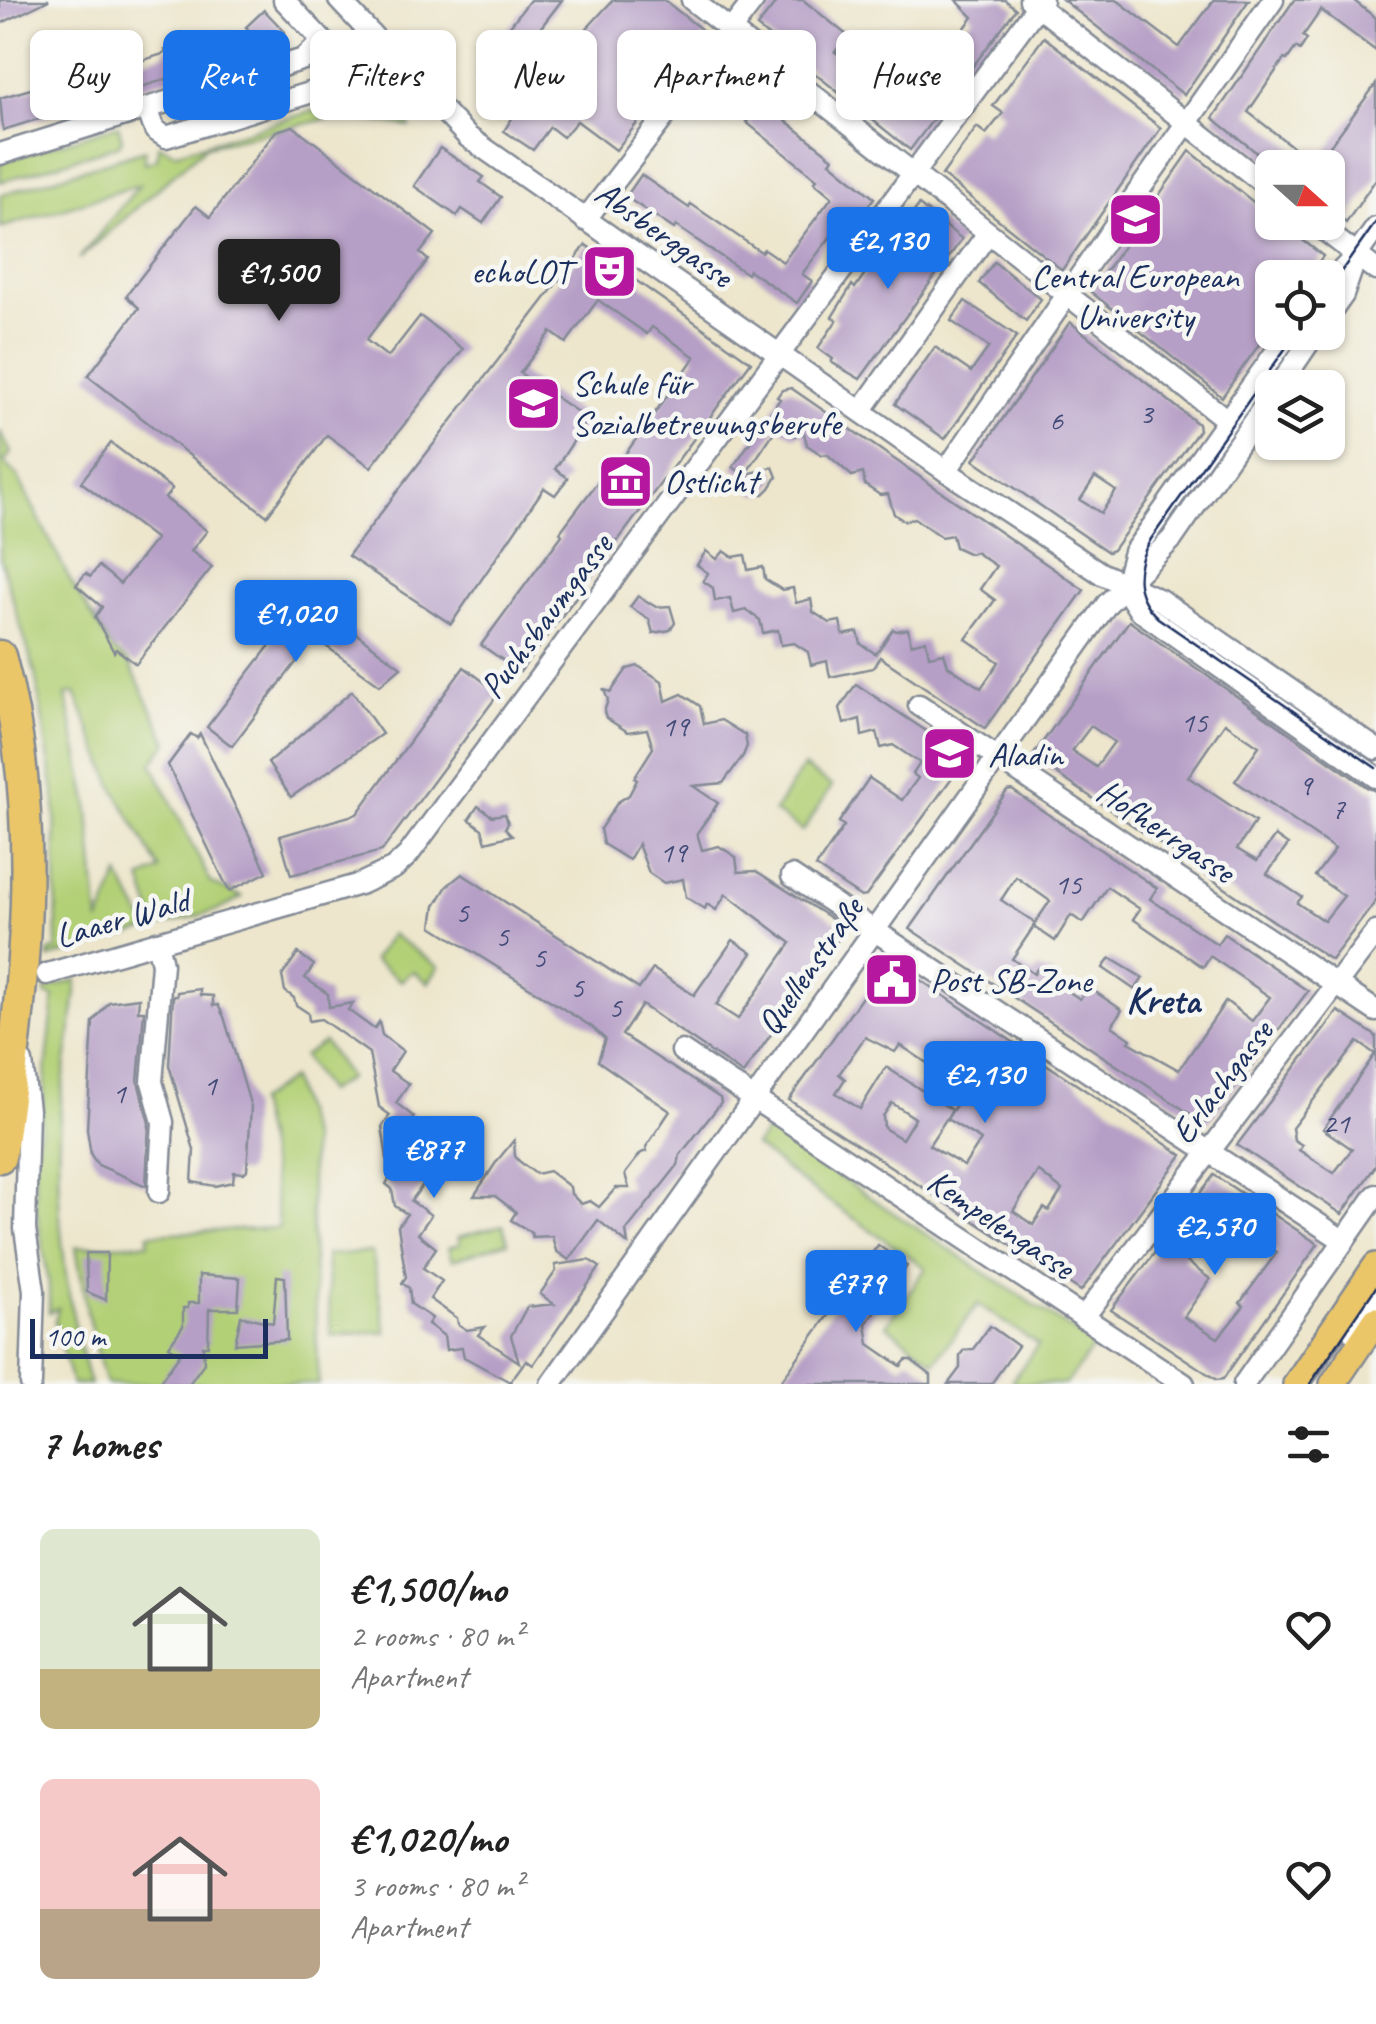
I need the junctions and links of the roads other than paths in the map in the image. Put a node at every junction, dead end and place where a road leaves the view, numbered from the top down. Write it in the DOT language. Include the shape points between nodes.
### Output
graph roads {
  1 [pos="284,0"];
  2 [pos="339,0"];
  3 [pos="692,0"];
  4 [pos="754,0"];
  5 [pos="1273,0"];
  6 [pos="1037,2"];
  7 [pos="312,30"];
  8 [pos="366,30"];
  9 [pos="729,30"];
  10 [pos="731,30"];
  11 [pos="310,53"];
  12 [pos="310,93"];
  13 [pos="816,99"];
  14 [pos="147,108"];
  15 [pos="452,120"];
  16 [pos="662,120"];
  17 [pos="1186,122"];
  18 [pos="0,154"];
  19 [pos="914,176"];
  20 [pos="1255,177"];
  21 [pos="585,220"];
  22 [pos="1376,228"];
  23 [pos="988,234"];
  24 [pos="1336,240"];
  25 [pos="1356,256"];
  26 [pos="1345,267"];
  27 [pos="1376,270"];
  28 [pos="1345,288"];
  29 [pos="1067,294"];
  30 [pos="1277,350"];
  31 [pos="779,354"];
  32 [pos="861,411"];
  33 [pos="1227,420"];
  34 [pos="1255,420"];
  35 [pos="946,471"];
  36 [pos="1124,587"];
  37 [pos="0,656"];
  38 [pos="919,705"];
  39 [pos="1376,749"];
  40 [pos="998,758"];
  41 [pos="1376,764"];
  42 [pos="1376,776"];
  43 [pos="792,876"];
  44 [pos="214,926"];
  45 [pos="874,932"];
  46 [pos="1376,932"];
  47 [pos="156,942"];
  48 [pos="47,974"];
  49 [pos="1337,984"];
  50 [pos="1376,1011"];
  51 [pos="18,1028"];
  52 [pos="682,1051"];
  53 [pos="755,1100"];
  54 [pos="1209,1152"];
  55 [pos="0,1157"];
  56 [pos="159,1192"];
  57 [pos="1376,1195"];
  58 [pos="1344,1242"];
  59 [pos="1376,1266"];
  60 [pos="1376,1300"];
  61 [pos="1083,1318"];
  62 [pos="1376,1320"];
  63 [pos="31,1384"];
  64 [pos="550,1384"];
  65 [pos="1184,1384"];
  66 [pos="1244,1384"];
  67 [pos="1296,1384"];
  68 [pos="1319,1384"];
  69 [pos="1333,1384"];
  1 -- 7 [label="street"];
  2 -- 8 [label="street, Absberggasse"];
  3 -- 9 [label="street"];
  4 -- 10 [label="street"];
  5 -- 17 [label="street"];
  6 -- 17 [label="street"];
  6 -- 19 [label="street, Puchsbaumgasse"];
  11 -- 14 [label="street"];
  12 -- 14 [label="street" via="166,137 155,130"];
  13 -- 19 [label="street"];
  14 -- 18 [label="street"];
  15 -- 21 [label="street, Absberggasse"];
  16 -- 21 [label="street"];
  17 -- 20 [label="street"];
  17 -- 29 [label="street"];
  19 -- 23 [label="street"];
  19 -- 31 [label="street, Puchsbaumgasse"];
  21 -- 31 [label="street, Absberggasse"];
  22 -- 25 [label="street"];
  23 -- 29 [label="street"];
  23 -- 32 [label="street"];
  24 -- 25 [label="street"];
  25 -- 26 [label="street"];
  25 -- 27 [label="street"];
  25 -- 28 [label="street"];
  29 -- 33 [label="street"];
  29 -- 35 [label="street"];
  30 -- 33 [label="street, Quellenstraße"];
  31 -- 32 [label="street, Absberggasse"];
  31 -- 44 [label="street, Puchsbaumgasse" via="408,855 378,877"];
  32 -- 35 [label="street, Absberggasse"];
  33 -- 36 [label="street, Quellenstraße" via="1134,552"];
  34 -- 36 [label="street, Quellenstraße" via="1172,540"];
  35 -- 36 [label="street, Absberggasse"];
  36 -- 39 [label="street, Absberggasse" via="1160,600"];
  36 -- 40 [label="street, Quellenstraße"];
  36 -- 41 [label="street, Absberggasse"];
  36 -- 42 [label="street, Absberggasse" via="1139,610"];
  37 -- 51 [label="highway" via="25,801 28,896"];
  38 -- 40 [label="street, Hofherrgasse"];
  40 -- 45 [label="street, Quellenstraße"];
  40 -- 49 [label="street, Hofherrgasse"];
  43 -- 45 [label="street"];
  44 -- 47 [label="street, Laaer Wald"];
  45 -- 53 [label="street, Quellenstraße"];
  45 -- 54 [label="street"];
  46 -- 49 [label="street, Erlachgasse"];
  47 -- 48 [label="street, Laaer Wald"];
  47 -- 56 [label="street" via="162,964 152,1082 163,1122"];
  49 -- 50 [label="street, Hofherrgasse"];
  49 -- 54 [label="street, Erlachgasse"];
  51 -- 55 [label="highway"];
  51 -- 63 [label="street" via="28,1110"];
  52 -- 53 [label="street, Kempelengasse"];
  53 -- 61 [label="street, Kempelengasse"];
  53 -- 64 [label="street, Quellenstraße"];
  54 -- 58 [label="street"];
  54 -- 61 [label="street, Erlachgasse"];
  57 -- 58 [label="street"];
  58 -- 66 [label="street"];
  59 -- 67 [label="main road"];
  60 -- 68 [label="street"];
  61 -- 65 [label="street, Kempelengasse"];
  62 -- 69 [label="main road"];
}
